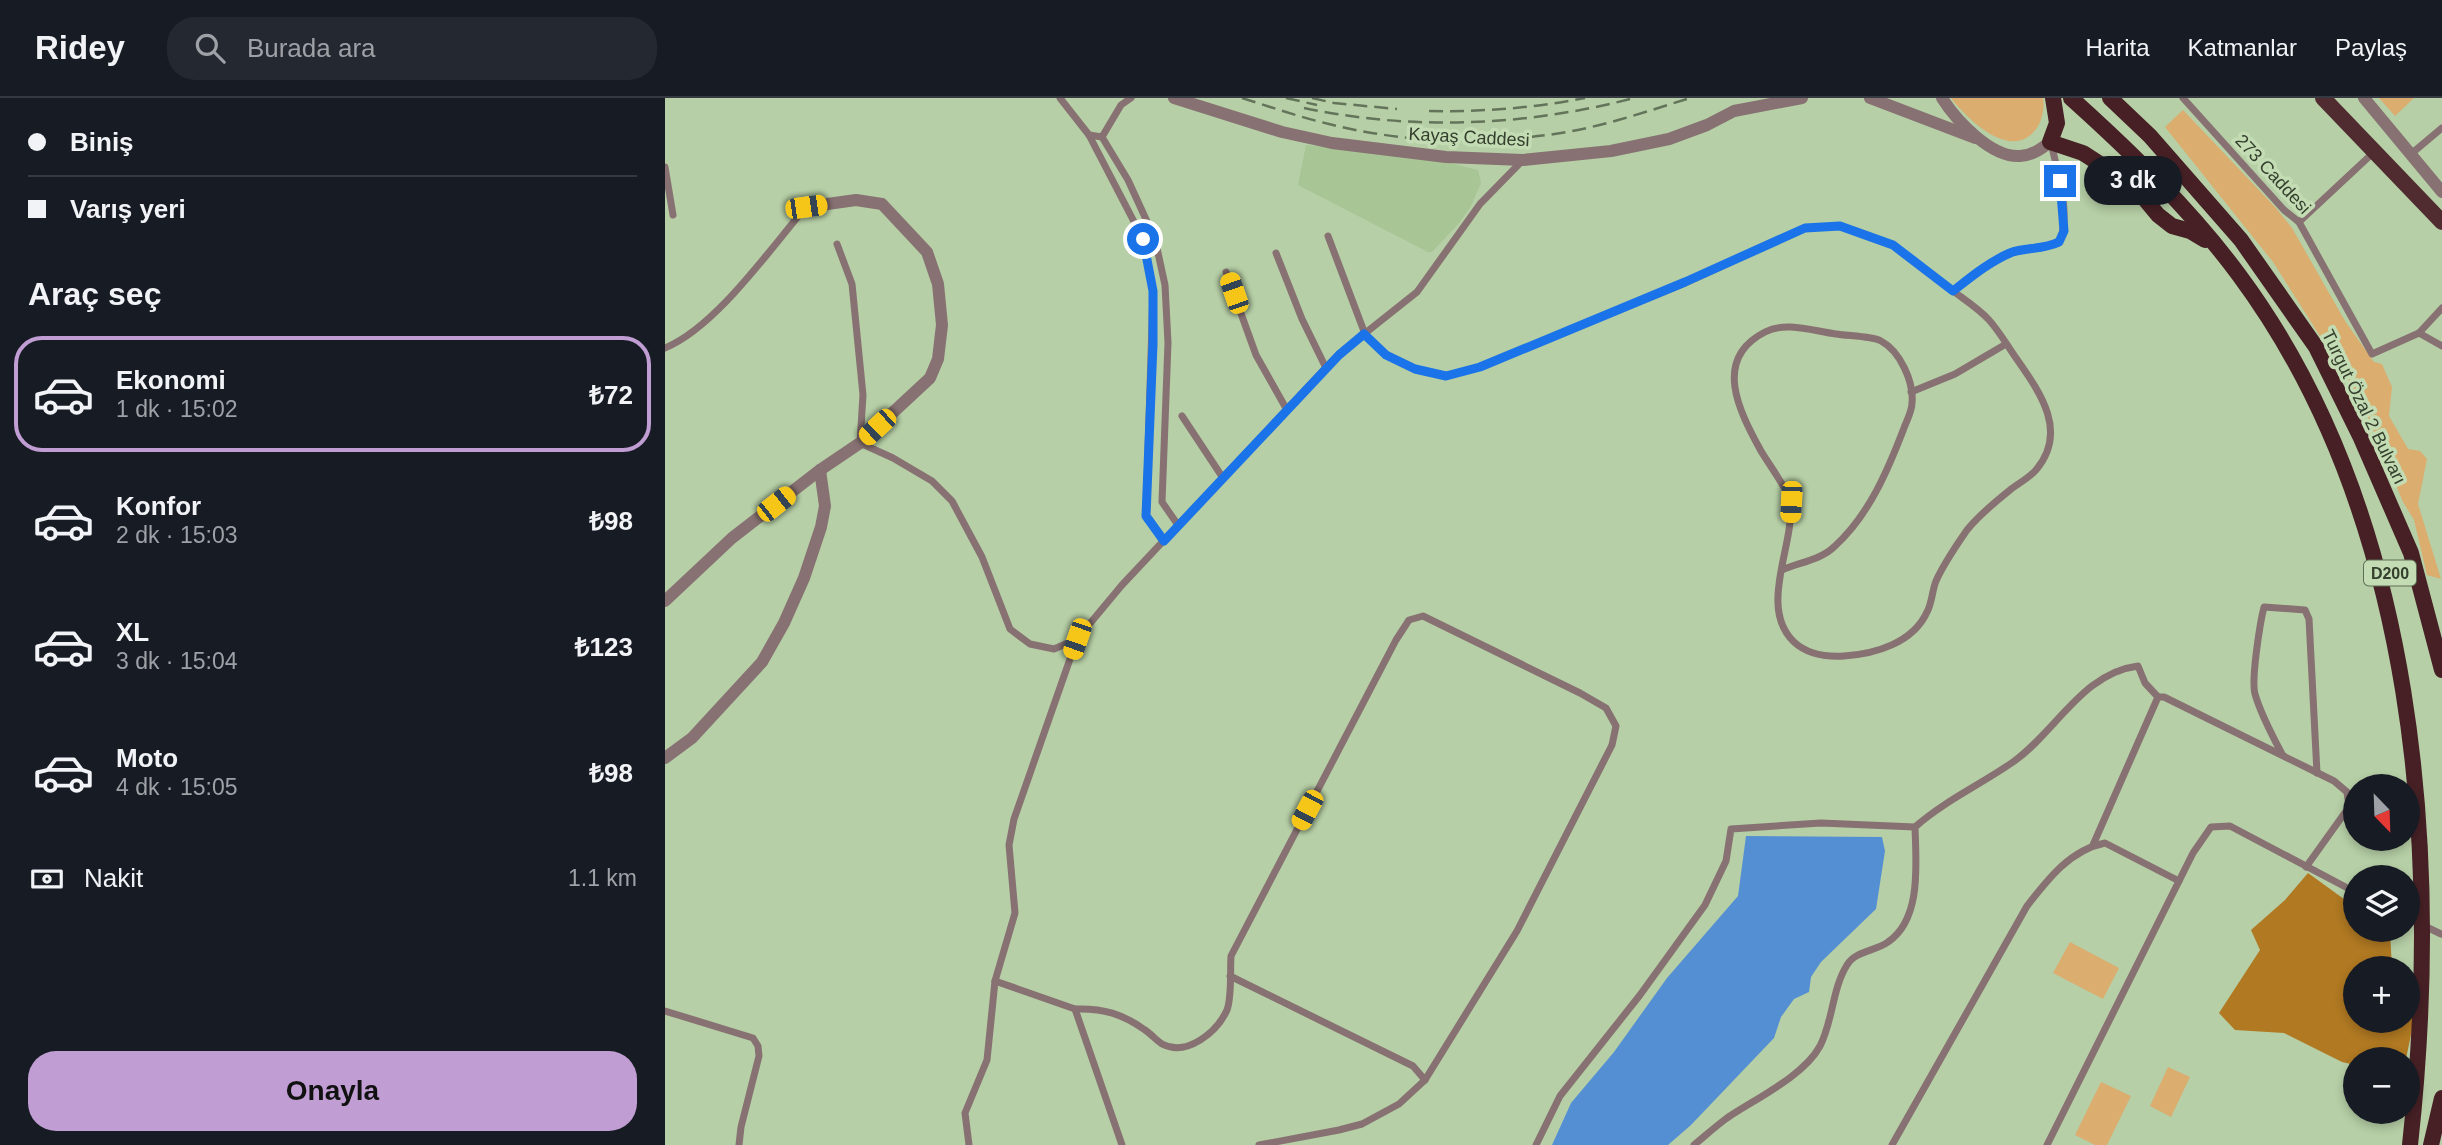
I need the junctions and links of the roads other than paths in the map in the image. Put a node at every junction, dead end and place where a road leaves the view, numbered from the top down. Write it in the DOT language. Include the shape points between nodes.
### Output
graph roads {
  1 [pos="1060,98"];
  2 [pos="1131,98"];
  3 [pos="1174,98"];
  4 [pos="1766,98"];
  5 [pos="1802,98"];
  6 [pos="1870,98"];
  7 [pos="1940,98"];
  8 [pos="2053,98"];
  9 [pos="2071,98"];
  10 [pos="2110,98"];
  11 [pos="2183,98"];
  12 [pos="2323,98"];
  13 [pos="2335,98"];
  14 [pos="2364,98"];
  15 [pos="1734,111"];
  16 [pos="2442,128"];
  17 [pos="1089,135"];
  18 [pos="1102,137"];
  19 [pos="1982,141"];
  20 [pos="2050,142"];
  21 [pos="2374,152"];
  22 [pos="2411,154"];
  23 [pos="1523,160"];
  24 [pos="665,167"];
  25 [pos="2442,192"];
  26 [pos="806,207"];
  27 [pos="2442,209"];
  28 [pos="673,215"];
  29 [pos="2299,222"];
  30 [pos="2442,222"];
  31 [pos="1328,236"];
  32 [pos="837,244"];
  33 [pos="2219,249"];
  34 [pos="1276,253"];
  35 [pos="1226,272"];
  36 [pos="1953,291"];
  37 [pos="2442,308"];
  38 [pos="2419,332"];
  39 [pos="1364,334"];
  40 [pos="2006,344"];
  41 [pos="2441,347"];
  42 [pos="665,348"];
  43 [pos="1326,368"];
  44 [pos="1911,391"];
  45 [pos="1287,410"];
  46 [pos="1182,416"];
  47 [pos="860,443"];
  48 [pos="820,470"];
  49 [pos="1223,478"];
  50 [pos="1178,525"];
  51 [pos="1164,541"];
  52 [pos="1782,570"];
  53 [pos="665,601"];
  54 [pos="2408,633"];
  55 [pos="1077,639"];
  56 [pos="2442,670"];
  57 [pos="2158,697"];
  58 [pos="2283,756"];
  59 [pos="665,758"];
  60 [pos="2317,773"];
  61 [pos="1915,827"];
  62 [pos="2093,845"];
  63 [pos="2306,867"];
  64 [pos="2179,881"];
  65 [pos="2343,886"];
  66 [pos="2420,921"];
  67 [pos="2441,927"];
  68 [pos="2440,955"];
  69 [pos="1230,976"];
  70 [pos="995,981"];
  71 [pos="2436,1002"];
  72 [pos="1075,1009"];
  73 [pos="665,1011"];
  74 [pos="1425,1080"];
  75 [pos="2442,1098"];
  76 [pos="739,1145"];
  77 [pos="969,1145"];
  78 [pos="1122,1145"];
  79 [pos="1259,1145"];
  80 [pos="1536,1145"];
  81 [pos="1694,1145"];
  82 [pos="1892,1145"];
  83 [pos="2047,1145"];
  84 [pos="2410,1145"];
  85 [pos="2431,1145"];
  1 -- 17 [label="street"];
  2 -- 18 [label="street"];
  3 -- 23 [label="street, Kayaş Caddesi" via="1332,143 1446,157"];
  4 -- 15 [label="street"];
  5 -- 15 [label="street, Kayaş Caddesi"];
  6 -- 19 [label="street"];
  7 -- 19 [label="street"];
  8 -- 20 [label="highway" via="2057,123"];
  9 -- 33 [label="highway, D200"];
  10 -- 56 [label="highway, Turgut Özal 2 Bulvarı / D200" via="2150,136 2241,240 2316,347 2411,552"];
  11 -- 29 [label="street, 273 Caddesi"];
  12 -- 21 [label="main road"];
  13 -- 27 [label="main road"];
  14 -- 22 [label="street"];
  15 -- 23 [label="street, Kayaş Caddesi" via="1669,139 1611,151"];
  16 -- 22 [label="street"];
  17 -- 18 [label="street"];
  17 -- 51 [label="street" via="1143,239 1153,291 1146,516"];
  18 -- 50 [label="street" via="1155,239 1165,285 1168,343 1162,502"];
  19 -- 20 [label="street" via="2018,157 2035,153"];
  20 -- 33 [label="highway" via="2083,153 2134,186 2172,226"];
  20 -- 36 [label="street" via="2060,181 2064,231 2059,242 2012,252"];
  21 -- 29 [label="street"];
  21 -- 30 [label="main road"];
  22 -- 25 [label="street"];
  23 -- 39 [label="street" via="1480,204 1417,292"];
  24 -- 28 [label="street"];
  26 -- 42 [label="street" via="709,320"];
  26 -- 47 [label="street" via="856,200 882,204 927,252 938,284 942,325 930,378"];
  29 -- 38 [label="street, 273 Caddesi" via="2372,354"];
  31 -- 39 [label="street"];
  32 -- 47 [label="street" via="852,285 863,395"];
  33 -- 54 [label="highway, D200" via="2288,349 2334,433 2364,498"];
  34 -- 43 [label="street"];
  35 -- 45 [label="street" via="1256,355"];
  36 -- 39 [label="street" via="1893,245 1840,226 1805,228 1480,367 1446,376 1415,369 1386,355"];
  36 -- 40 [label="street" via="1988,320"];
  37 -- 38 [label="street"];
  38 -- 41 [label="street"];
  39 -- 43 [label="street"];
  40 -- 44 [label="street" via="1955,374"];
  40 -- 52 [label="street" via="2049,413 2046,456 2035,472 1974,521 1949,556 1935,582 1927,613 1915,630 1872,651 1832,657 1811,652 1794,642 1781,622"];
  43 -- 45 [label="street"];
  44 -- 52 [label="street" via="1913,404 1892,460 1860,519 1822,557"];
  44 -- 52 [label="street" via="1900,359 1881,340 1788,327 1768,330 1745,345 1735,360 1733,385 1756,442 1791,502"];
  45 -- 49 [label="street"];
  46 -- 49 [label="street"];
  47 -- 48 [label="street"];
  47 -- 55 [label="street" via="932,481 952,501 982,557 1010,629 1030,644 1054,649"];
  48 -- 53 [label="street" via="731,538"];
  48 -- 59 [label="street" via="825,506 821,527 784,622 762,662 692,738"];
  49 -- 50 [label="street"];
  50 -- 51 [label="street"];
  51 -- 55 [label="street"];
  55 -- 70 [label="street" via="1014,819 1009,845 1016,913"];
  57 -- 58 [label="street"];
  57 -- 61 [label="street" via="2138,666 2110,673 2086,690 2013,762 1935,809"];
  57 -- 62 [label="street"];
  58 -- 60 [label="street"];
  58 -- 60 [label="street" via="2254,691 2264,607 2305,610 2309,619"];
  60 -- 63 [label="street" via="2347,792 2349,807"];
  61 -- 80 [label="street" via="1821,822 1731,828 1726,861 1705,905 1560,1096"];
  61 -- 81 [label="street" via="1916,867 1911,908 1903,929 1887,943 1849,961 1819,1046 1804,1065"];
  62 -- 64 [label="street" via="2105,843"];
  62 -- 82 [label="street" via="2053,874 2027,906"];
  63 -- 64 [label="street" via="2231,826 2211,827"];
  63 -- 65 [label="street"];
  64 -- 83 [label="street"];
  66 -- 67 [label="street"];
  67 -- 68 [label="highway"];
  69 -- 72 [label="street" via="1228,1008 1212,1032 1177,1048 1112,1012"];
  69 -- 74 [label="street" via="1413,1066"];
  69 -- 74 [label="street" via="1231,956 1409,620 1423,616 1580,693 1606,708 1616,726 1612,745 1517,932"];
  70 -- 72 [label="street"];
  70 -- 77 [label="street" via="986,1060 965,1113"];
  71 -- 84 [label="highway"];
  72 -- 78 [label="street"];
  73 -- 76 [label="street" via="753,1038 758,1046"];
  74 -- 79 [label="street" via="1399,1104 1361,1124"];
  75 -- 85 [label="highway"];
}
